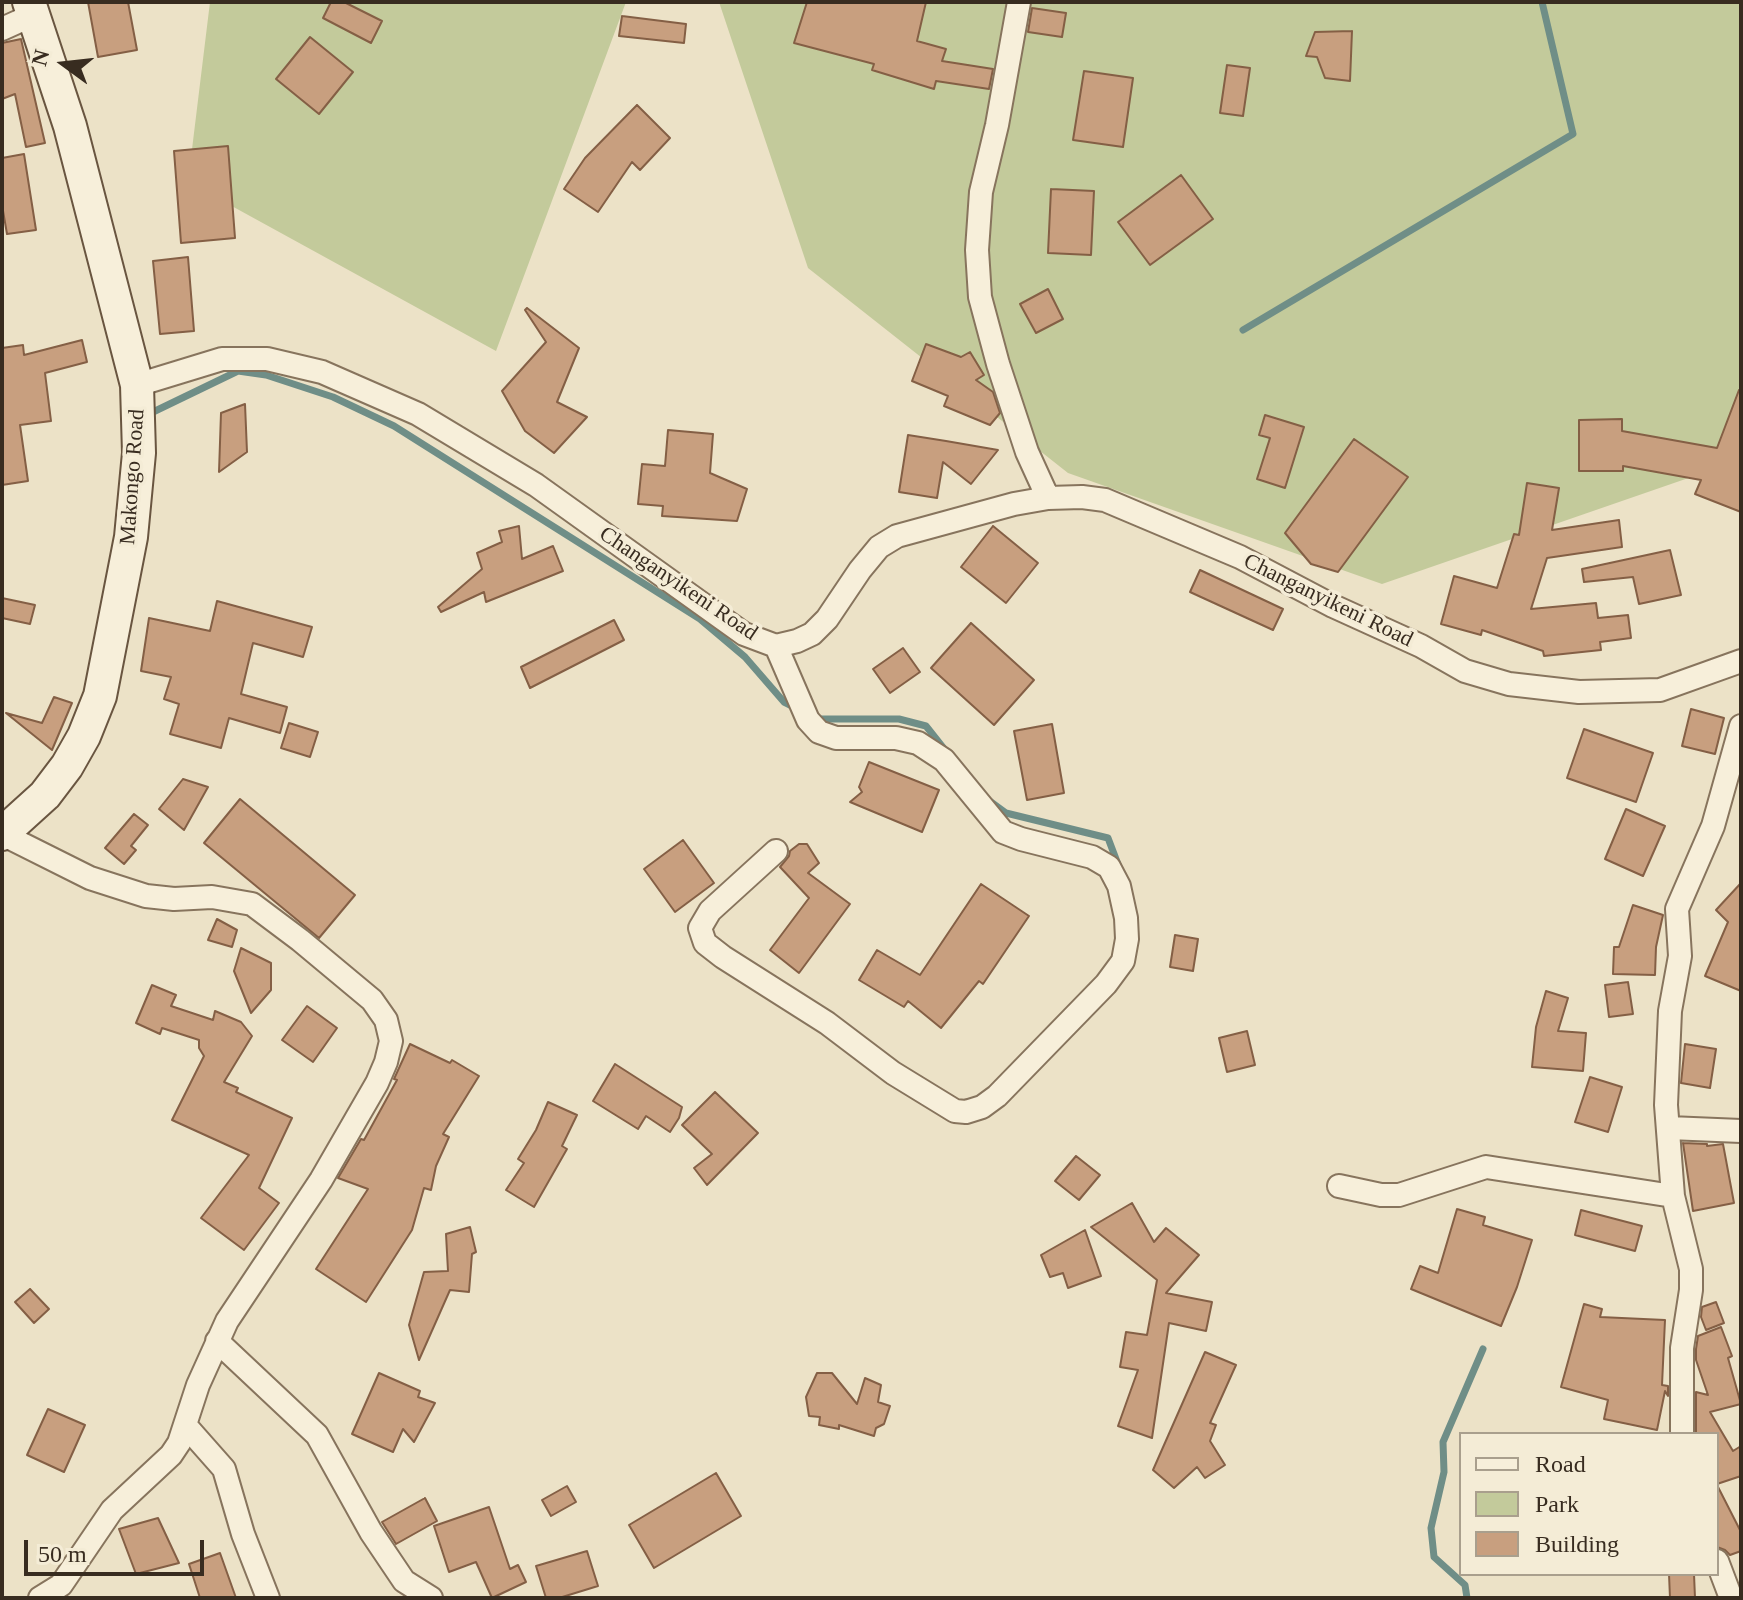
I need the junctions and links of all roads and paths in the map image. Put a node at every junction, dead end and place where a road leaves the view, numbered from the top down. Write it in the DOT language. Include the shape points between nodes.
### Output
graph roads {
  1 [pos="1019,2"];
  2 [pos="31,9"];
  3 [pos="2,29"];
  4 [pos="137,385"];
  5 [pos="1048,498"];
  6 [pos="776,646"];
  7 [pos="1741,661"];
  8 [pos="1741,726"];
  9 [pos="2,834"];
  10 [pos="776,851"];
  11 [pos="1669,1128"];
  12 [pos="1741,1131"];
  13 [pos="1339,1186"];
  14 [pos="1673,1196"];
  15 [pos="217,1341"];
  16 [pos="186,1426"];
  17 [pos="1682,1432"];
  18 [pos="1719,1566"];
  19 [pos="40,1598"];
  20 [pos="268,1598"];
  21 [pos="431,1598"];
  22 [pos="1731,1598"];
  1 -- 5 [label="street" via="981,192 977,250 980,297 998,364"];
  2 -- 3 [label="street"];
  2 -- 4 [label="street, Makongo Road" via="70,126"];
  4 -- 6 [label="street, Changanyikeni Road" via="222,359 267,359 322,372 418,414 536,485 744,634"];
  4 -- 9 [label="street, Makongo Road" via="139,453 131,537 100,696 67,766 45,795"];
  5 -- 6 [label="street, Changanyikeni Road" via="897,536 879,547 820,627"];
  5 -- 7 [label="street, Changanyikeni Road" via="1105,500 1240,557 1465,671 1509,684 1579,692 1660,690"];
  6 -- 10 [label="street" via="808,720 819,732 836,738 918,743 944,760 1003,832 1092,857 1109,867 1126,918 1123,961 997,1096 982,1107 955,1111 705,943 700,928 710,911"];
  8 -- 11 [label="street" via="1713,826 1677,909 1680,956 1670,1011"];
  9 -- 15 [label="street" via="90,878 146,896 252,904 372,1000 386,1020 391,1041 377,1083"];
  11 -- 12 [label="street"];
  11 -- 14 [label="street"];
  13 -- 14 [label="street" via="1399,1195 1486,1167"];
  14 -- 17 [label="street" via="1691,1269 1682,1348"];
  15 -- 16 [label="street"];
  15 -- 21 [label="street" via="317,1435 404,1581"];
  16 -- 19 [label="street" via="171,1455 112,1510 61,1585"];
  16 -- 20 [label="street" via="224,1469"];
  18 -- 22 [label="street"];
}
